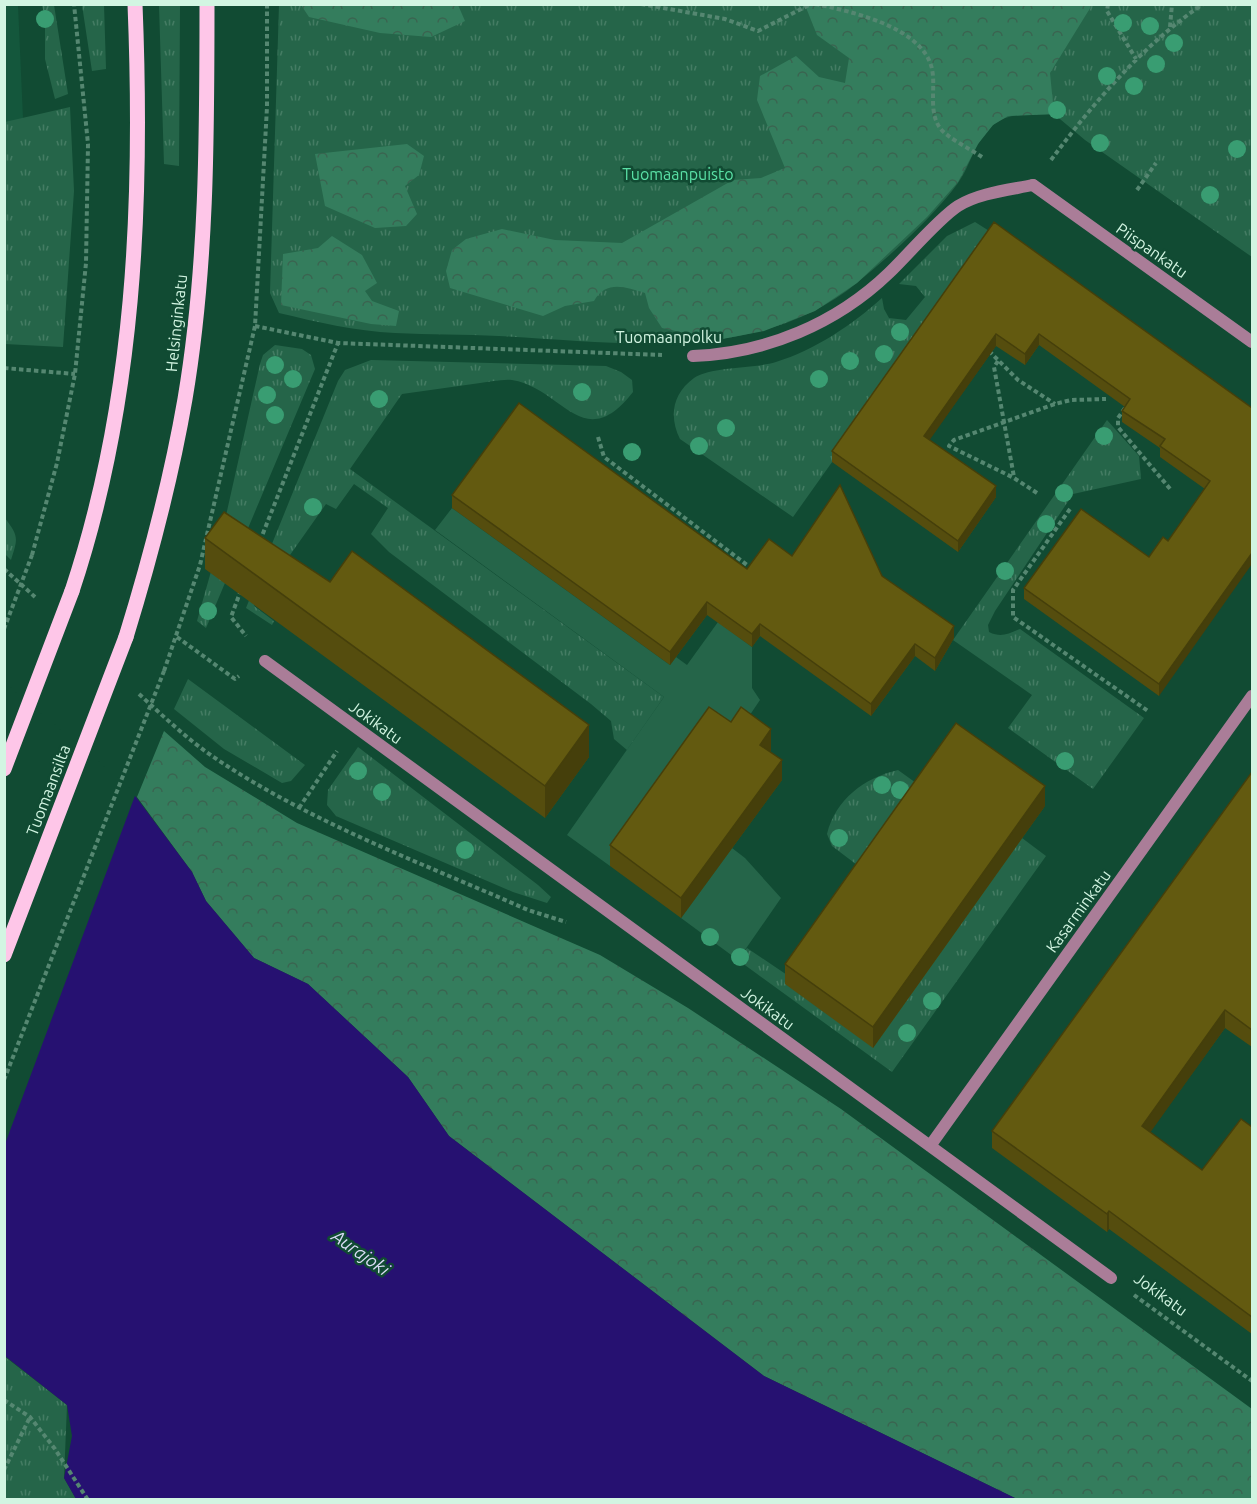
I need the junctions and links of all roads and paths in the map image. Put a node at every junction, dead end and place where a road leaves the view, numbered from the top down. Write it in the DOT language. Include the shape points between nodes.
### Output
graph roads {
  1 [pos="74,4"];
  2 [pos="135,4"];
  3 [pos="207,4"];
  4 [pos="267,4"];
  5 [pos="641,4"];
  6 [pos="811,4"];
  7 [pos="815,4"];
  8 [pos="1108,4"];
  9 [pos="1173,4"];
  10 [pos="1203,4"];
  11 [pos="1170,27"];
  12 [pos="1136,59"];
  13 [pos="982,157"];
  14 [pos="1156,163"];
  15 [pos="1033,185"];
  16 [pos="1137,190"];
  17 [pos="255,326"];
  18 [pos="1252,342"];
  19 [pos="338,344"];
  20 [pos="983,346"];
  21 [pos="693,356"];
  22 [pos="998,361"];
  23 [pos="4,368"];
  24 [pos="75,374"];
  25 [pos="1106,399"];
  26 [pos="1130,401"];
  27 [pos="1055,404"];
  28 [pos="1002,421"];
  29 [pos="598,437"];
  30 [pos="1014,478"];
  31 [pos="1171,490"];
  32 [pos="1037,493"];
  33 [pos="1070,509"];
  34 [pos="258,547"];
  35 [pos="747,565"];
  36 [pos="4,569"];
  37 [pos="246,579"];
  38 [pos="38,601"];
  39 [pos="4,629"];
  40 [pos="177,637"];
  41 [pos="126,638"];
  42 [pos="265,661"];
  43 [pos="235,679"];
  44 [pos="132,687"];
  45 [pos="1252,696"];
  46 [pos="1148,711"];
  47 [pos="339,749"];
  48 [pos="4,769"];
  49 [pos="299,808"];
  50 [pos="575,926"];
  51 [pos="4,955"];
  52 [pos="4,1080"];
  53 [pos="930,1146"];
  54 [pos="1111,1278"];
  55 [pos="1252,1381"];
  56 [pos="4,1400"];
  57 [pos="30,1417"];
  58 [pos="4,1470"];
  59 [pos="88,1500"];
  1 -- 24 [label="path" via="88,144 86,263"];
  2 -- 48 [label="main road, bridge" via="135,255 125,358 93,527"];
  3 -- 41 [label="main road, Helsinginkatu" via="205,205 197,310 167,494"];
  4 -- 17 [label="path" via="267,107"];
  5 -- 6 [label="path" via="726,19 758,31"];
  7 -- 13 [label="path" via="865,15 891,26 917,45 932,67 933,110 940,129"];
  8 -- 12 [label="path" via="1107,11"];
  9 -- 11 [label="path"];
  10 -- 11 [label="path"];
  11 -- 12 [label="path"];
  12 -- 15 [label="path"];
  14 -- 16 [label="path"];
  15 -- 18 [label="street, Piispankatu"];
  15 -- 21 [label="street, Tuomaanpolku" via="979,197 958,206 875,286 813,328 765,346"];
  17 -- 19 [label="path, Tuomaanpolku"];
  17 -- 40 [label="path" via="200,565"];
  19 -- 21 [label="path, Tuomaanpolku"];
  19 -- 34 [label="path"];
  20 -- 22 [label="path"];
  22 -- 27 [label="path" via="1018,380"];
  22 -- 28 [label="path" via="994,367"];
  23 -- 24 [label="path"];
  24 -- 39 [label="path, bridge" via="57,463 32,555"];
  25 -- 27 [label="path"];
  26 -- 31 [label="path" via="1118,418 1118,427"];
  27 -- 28 [label="path"];
  28 -- 30 [label="path"];
  28 -- 30 [label="path" via="954,440 949,446"];
  29 -- 35 [label="path" via="604,458"];
  30 -- 32 [label="path"];
  33 -- 46 [label="path" via="1013,590 1013,617"];
  36 -- 38 [label="path"];
  37 -- 42 [label="path" via="231,617"];
  40 -- 43 [label="path"];
  40 -- 52 [label="path, bridge"];
  41 -- 51 [label="main road, Tuomaansilta, bridge"];
  42 -- 53 [label="street, Jokikatu"];
  44 -- 49 [label="path" via="213,756"];
  45 -- 53 [label="street, Kasarminkatu"];
  47 -- 49 [label="path"];
  49 -- 50 [label="path" via="528,910"];
  53 -- 54 [label="street, Jokikatu"];
  54 -- 55 [label="path, Jokikatu"];
  56 -- 57 [label="path"];
  57 -- 58 [label="path"];
  57 -- 59 [label="path"];
}
